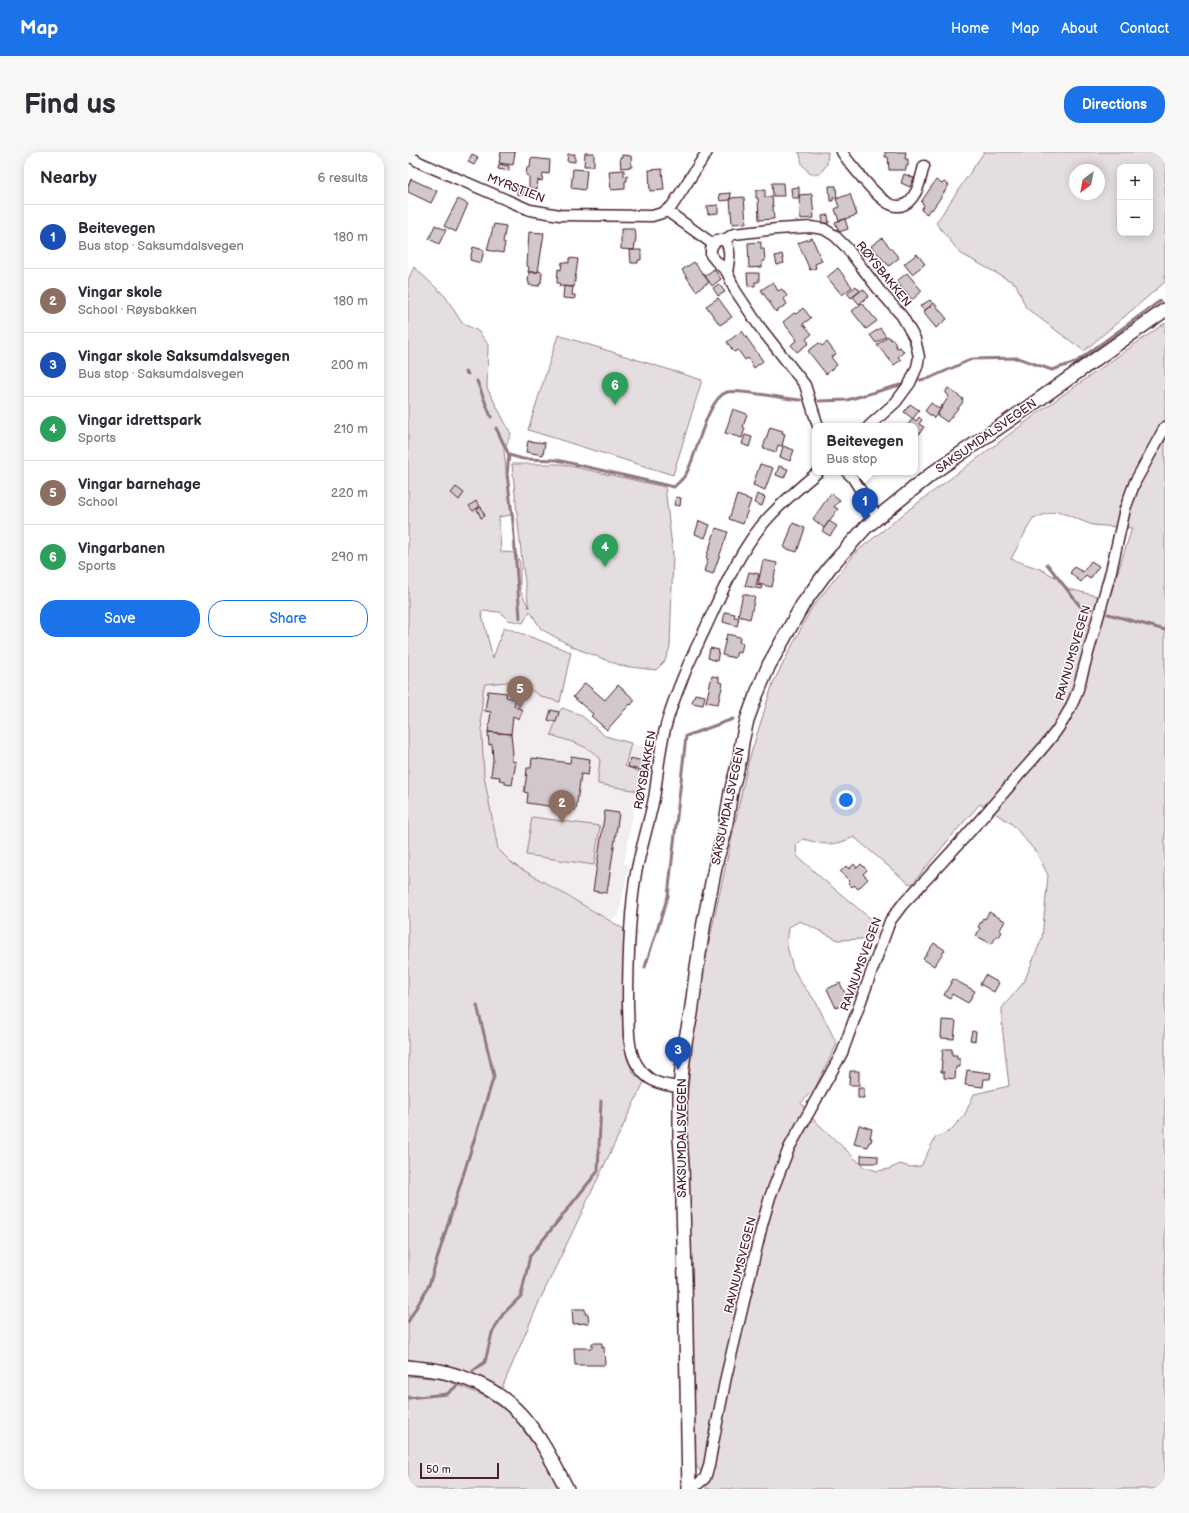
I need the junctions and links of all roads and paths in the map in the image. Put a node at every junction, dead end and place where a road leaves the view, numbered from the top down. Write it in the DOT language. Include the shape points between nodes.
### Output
graph roads {
  1 [pos="707,152"];
  2 [pos="842,152"];
  3 [pos="412,154"];
  4 [pos="924,166"];
  5 [pos="667,211"];
  6 [pos="724,240"];
  7 [pos="713,244"];
  8 [pos="727,272"];
  9 [pos="1165,310"];
  10 [pos="817,423"];
  11 [pos="872,423"];
  12 [pos="1165,427"];
  13 [pos="814,475"];
  14 [pos="849,475"];
  15 [pos="877,517"];
  16 [pos="680,1086"];
  17 [pos="408,1367"];
  18 [pos="568,1489"];
  19 [pos="691,1489"];
  1 -- 5 [label="street"];
  2 -- 4 [label="street" via="883,201 897,206 904,205 914,197"];
  3 -- 5 [label="street, MYRSTIEN" via="421,162 530,210 560,215 652,216"];
  5 -- 7 [label="street"];
  6 -- 7 [label="street, RØYSBAKKEN" via="718,240"];
  6 -- 8 [label="street" via="728,243 729,249"];
  6 -- 11 [label="street, RØYSBAKKEN" via="734,234 811,227 824,229 847,248 902,316 915,339 919,357 918,367 910,383 896,402"];
  7 -- 8 [label="street" via="711,255"];
  8 -- 10 [label="street" via="759,326 805,385"];
  9 -- 15 [label="main road, SAKSUMDALSVEGEN" via="934,472"];
  12 -- 19 [label="street, RAVNUMSVEGEN" via="1135,482 1125,509 1078,689 1067,716 991,809 890,921 842,1053 790,1148 770,1197 726,1377 709,1466 705,1478"];
  13 -- 16 [label="street, RØYSBAKKEN" via="769,518 737,564 686,669 665,730 654,797 636,871 628,976 629,1030 635,1062 649,1079 661,1085"];
  14 -- 15 [label="street"];
  15 -- 16 [label="main road, SAKSUMDALSVEGEN" via="845,549 803,604 769,665 747,720 704,922"];
  16 -- 19 [label="main road, SAKSUMDALSVEGEN"];
  17 -- 18 [label="main road" via="466,1378 505,1399 534,1429"];
}
